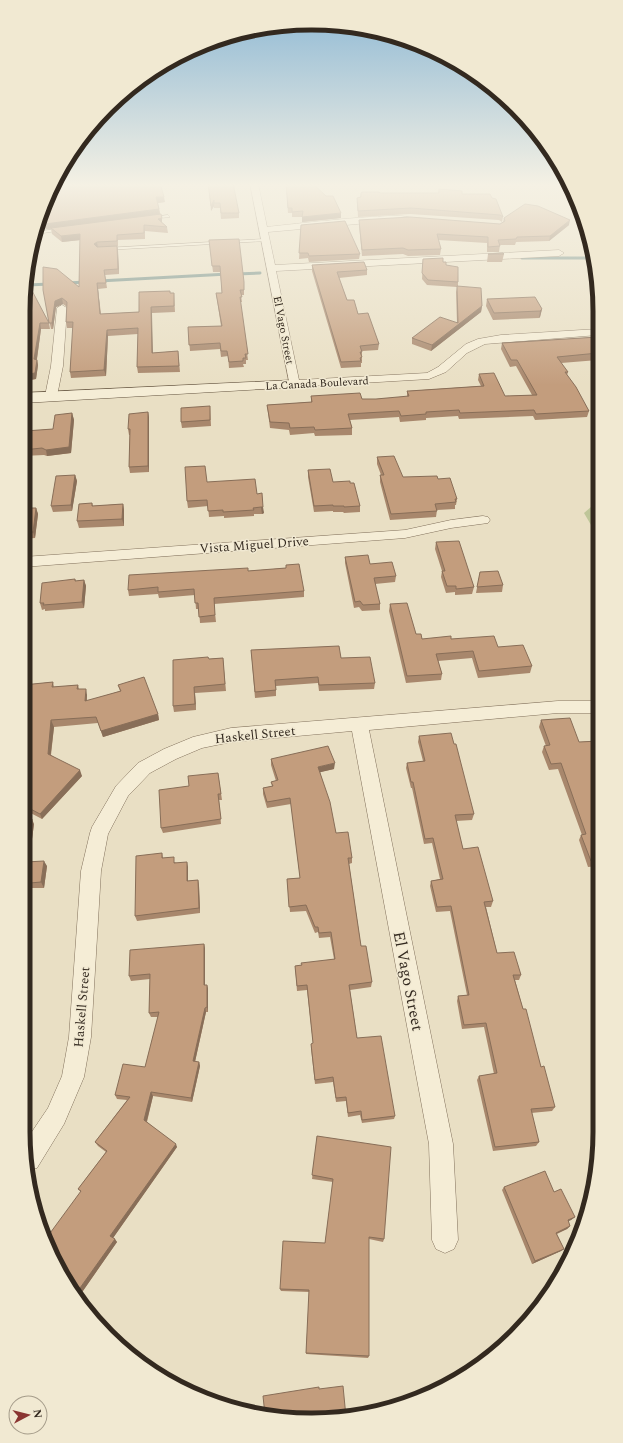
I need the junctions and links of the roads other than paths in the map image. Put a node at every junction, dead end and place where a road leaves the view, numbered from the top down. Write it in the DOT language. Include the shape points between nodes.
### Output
graph roads {
  1 [pos="267,250"];
  2 [pos="559,253"];
  3 [pos="271,268"];
  4 [pos="62,308"];
  5 [pos="593,332"];
  6 [pos="294,384"];
  7 [pos="51,396"];
  8 [pos="30,398"];
  9 [pos="483,520"];
  10 [pos="30,561"];
  11 [pos="593,707"];
  12 [pos="359,724"];
  13 [pos="31,1154"];
  14 [pos="445,1240"];
  1 -- 3 [label="street, El Vago Street"];
  2 -- 3 [label="street"];
  3 -- 6 [label="street, El Vago Street"];
  4 -- 7 [label="street" via="57,366"];
  5 -- 6 [label="street, La Canada Boulevard" via="478,342 464,350 437,374 429,376"];
  6 -- 7 [label="street, La Canada Boulevard"];
  7 -- 8 [label="street, La Canada Boulevard"];
  9 -- 10 [label="street, Vista Miguel Drive" via="405,534"];
  11 -- 12 [label="street, Haskell Street" via="558,707"];
  12 -- 13 [label="street, Haskell Street" via="231,735 199,742 144,768 122,791 99,833 91,871 80,1037 73,1077 56,1116"];
  12 -- 14 [label="street, El Vago Street" via="441,1144"];
}
